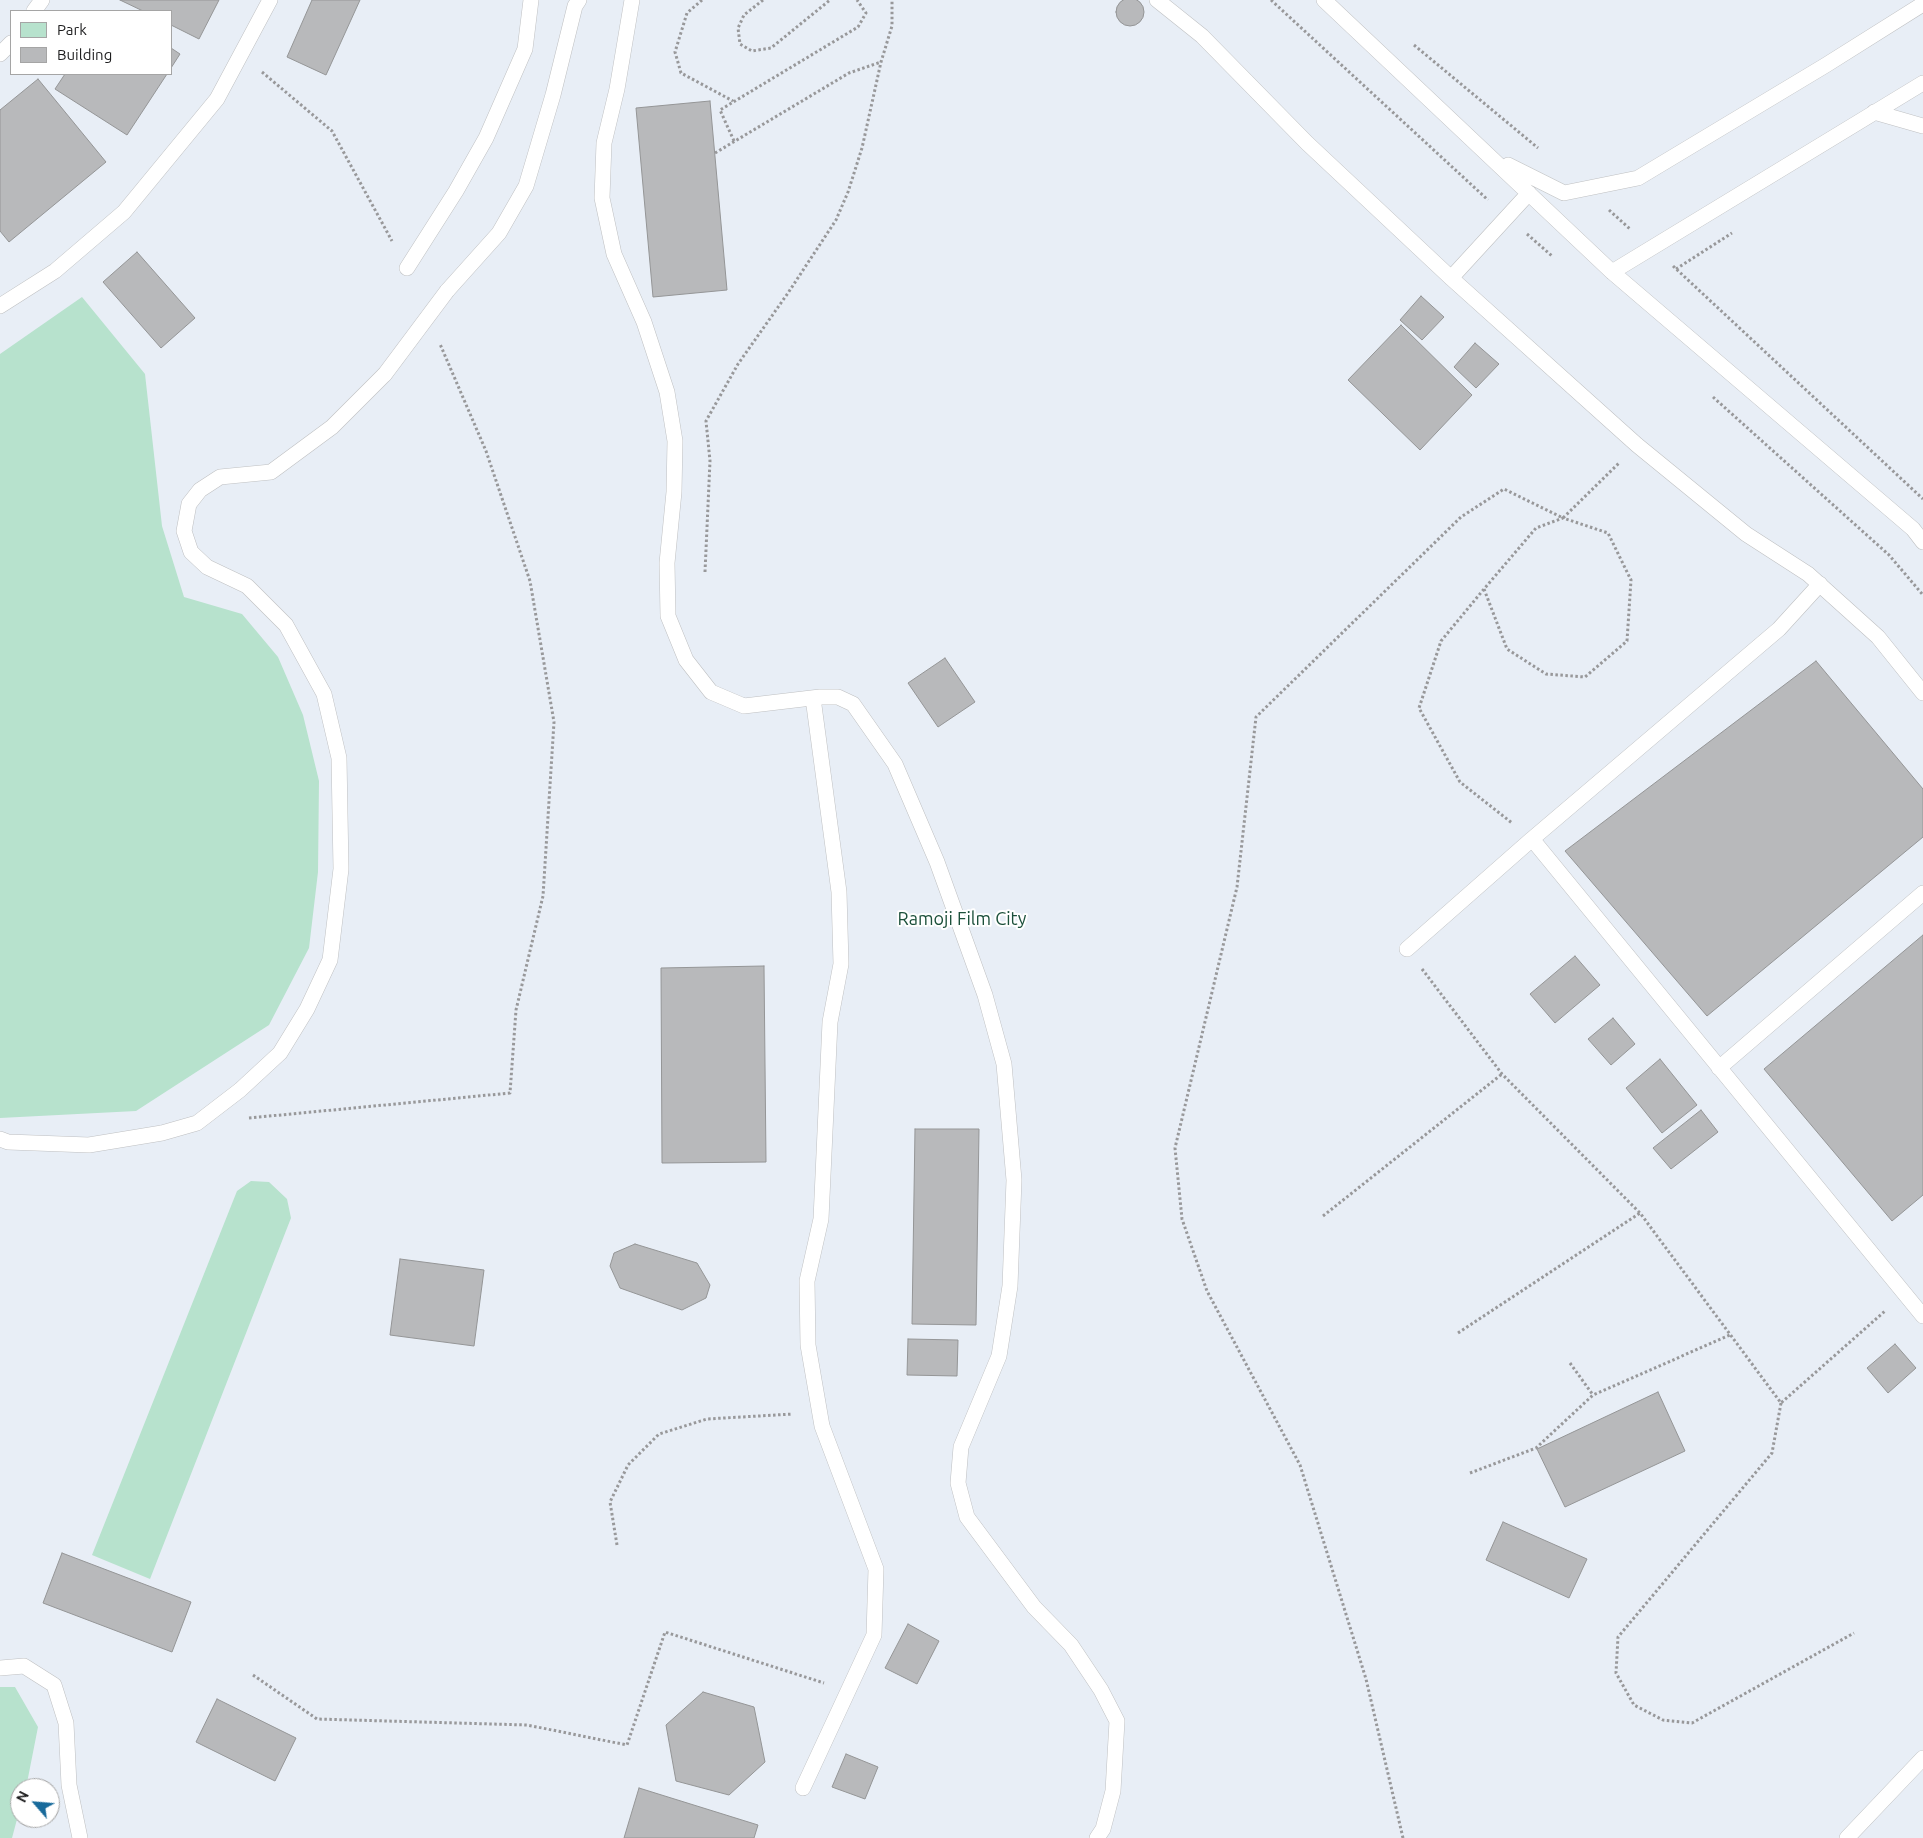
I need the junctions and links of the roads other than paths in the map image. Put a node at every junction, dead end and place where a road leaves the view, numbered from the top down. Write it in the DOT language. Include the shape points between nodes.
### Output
graph roads {
  1 [pos="270,0"];
  2 [pos="531,0"];
  3 [pos="578,0"];
  4 [pos="632,0"];
  5 [pos="1157,0"];
  6 [pos="1324,0"];
  7 [pos="1923,4"];
  8 [pos="10,44"];
  9 [pos="0,54"];
  10 [pos="1923,83"];
  11 [pos="1874,112"];
  12 [pos="1923,126"];
  13 [pos="1493,158"];
  14 [pos="1529,193"];
  15 [pos="407,268"];
  16 [pos="1612,272"];
  17 [pos="1451,278"];
  18 [pos="0,306"];
  19 [pos="1923,542"];
  20 [pos="1820,584"];
  21 [pos="1923,692"];
  22 [pos="813,698"];
  23 [pos="1532,839"];
  24 [pos="1923,893"];
  25 [pos="1407,949"];
  26 [pos="1719,1068"];
  27 [pos="0,1139"];
  28 [pos="1923,1316"];
  29 [pos="0,1668"];
  30 [pos="1923,1758"];
  31 [pos="803,1788"];
  32 [pos="80,1838"];
  33 [pos="1097,1838"];
  34 [pos="1847,1838"];
  1 -- 18 [label="lane" via="216,99 124,212 56,271"];
  2 -- 15 [label="lane" via="525,49 486,138"];
  3 -- 27 [label="lane, bridge" via="526,186 499,233 447,291 385,374 332,427 271,472 220,477 200,490 188,504 184,531 191,552 207,567 247,586 286,625 324,694 339,758 341,869 330,960 308,1009 280,1053 197,1123 162,1133 89,1145"];
  4 -- 22 [label="lane" via="604,143 602,198 614,254 644,322 670,408 674,492 667,563 668,616 686,660 711,692 744,706"];
  5 -- 17 [label="lane" via="1202,36 1307,143"];
  6 -- 13 [label="lane"];
  7 -- 13 [label="lane" via="1638,178 1564,193"];
  8 -- 9 [label="lane"];
  10 -- 11 [label="lane"];
  11 -- 12 [label="lane"];
  11 -- 16 [label="lane"];
  13 -- 14 [label="lane"];
  14 -- 16 [label="lane"];
  14 -- 17 [label="lane"];
  16 -- 19 [label="lane" via="1906,523"];
  17 -- 20 [label="lane" via="1637,445 1746,534"];
  20 -- 21 [label="lane" via="1878,637"];
  20 -- 23 [label="lane" via="1779,629"];
  22 -- 31 [label="lane" via="839,892 841,964 830,1022 821,1219 807,1281 808,1345 822,1426 876,1569 874,1635"];
  22 -- 33 [label="lane" via="838,698 852,704 895,764 940,870 984,995 1004,1064 1014,1180 1010,1286 999,1356 962,1447 958,1483 967,1517 1034,1607 1071,1645 1101,1690 1116,1721 1113,1791"];
  23 -- 25 [label="lane"];
  23 -- 26 [label="lane"];
  24 -- 26 [label="lane"];
  26 -- 28 [label="lane"];
  29 -- 32 [label="lane" via="24,1666 54,1685 66,1723 70,1785"];
  30 -- 34 [label="lane"];
}
